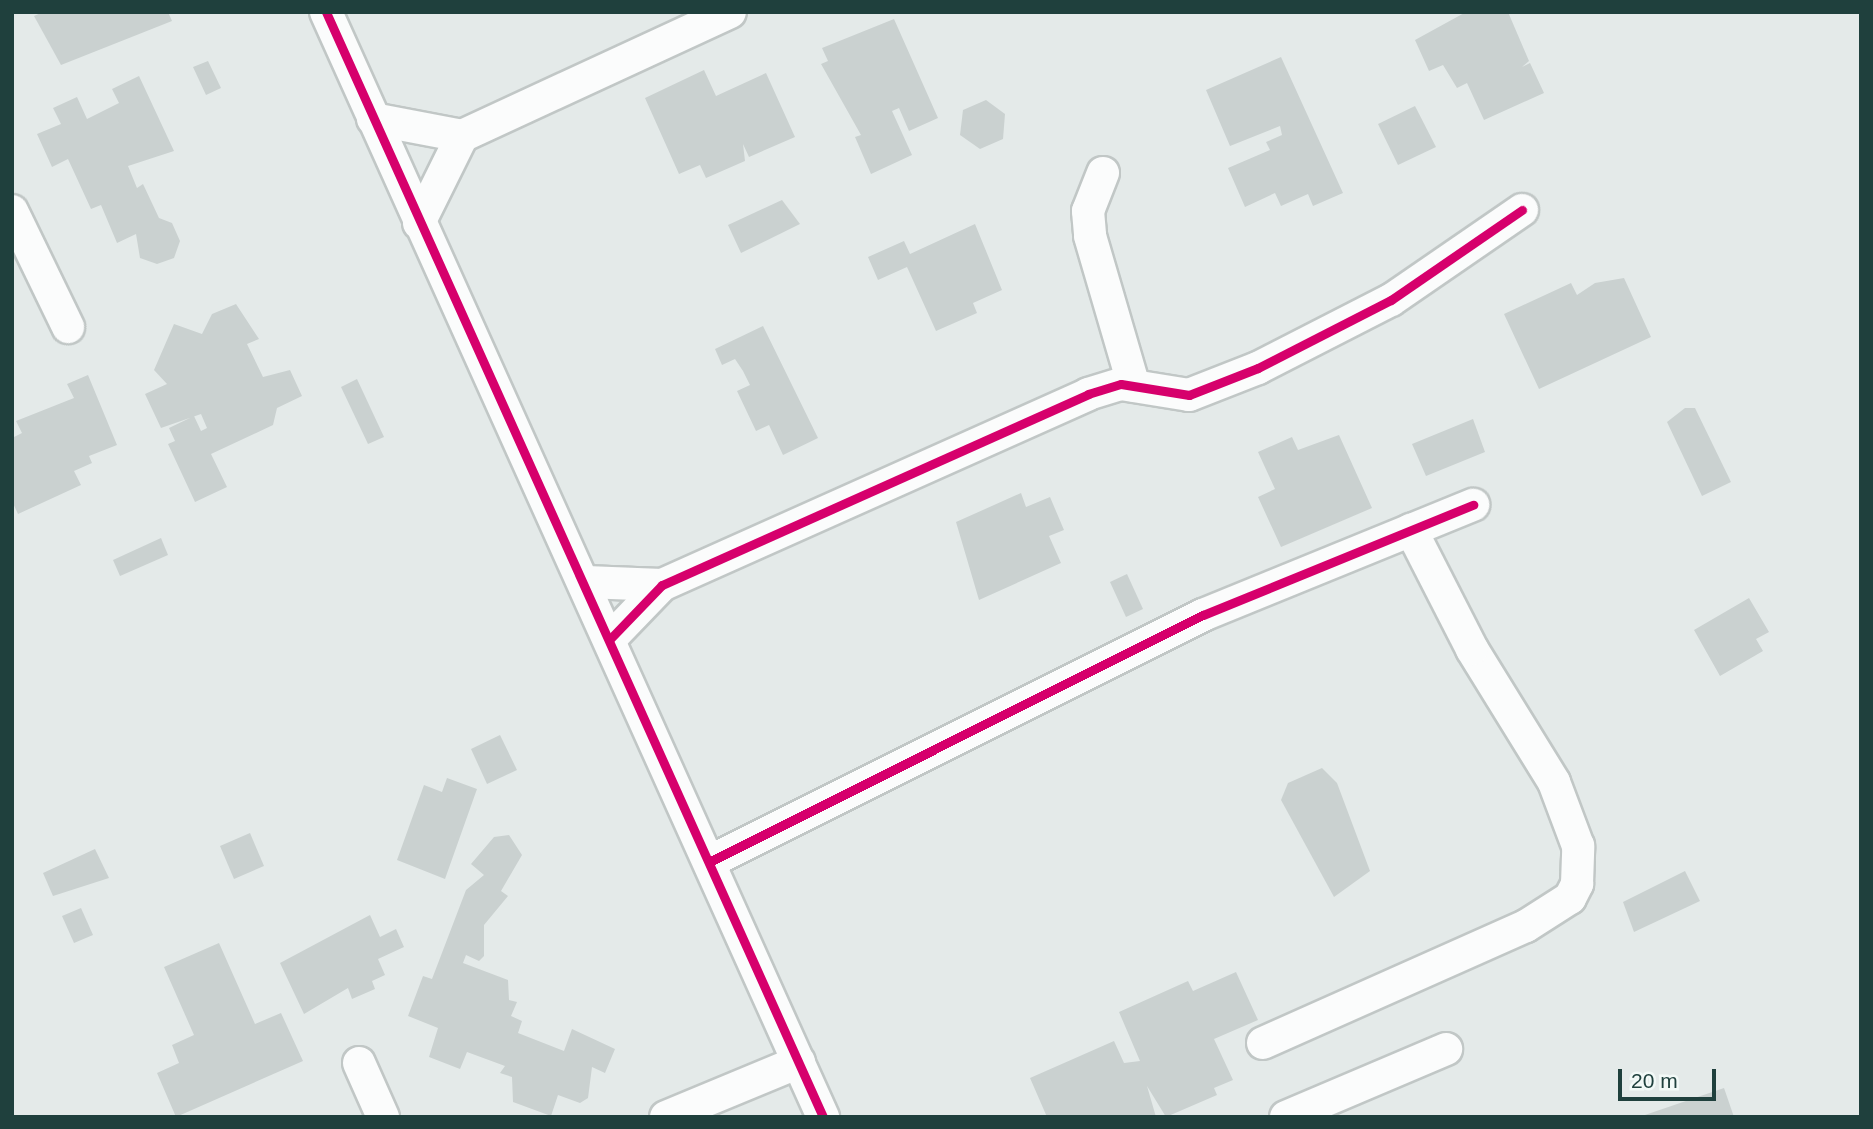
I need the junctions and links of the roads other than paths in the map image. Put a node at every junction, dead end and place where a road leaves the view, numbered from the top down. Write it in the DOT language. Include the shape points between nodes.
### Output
graph roads {
  1 [pos="326,12"];
  2 [pos="730,12"];
  3 [pos="373,118"];
  4 [pos="462,136"];
  5 [pos="1103,173"];
  6 [pos="1522,210"];
  7 [pos="12,211"];
  8 [pos="419,223"];
  9 [pos="68,327"];
  10 [pos="1135,387"];
  11 [pos="1473,505"];
  12 [pos="1411,530"];
  13 [pos="586,582"];
  14 [pos="662,585"];
  15 [pos="610,639"];
  16 [pos="709,862"];
  17 [pos="1263,1043"];
  18 [pos="1446,1049"];
  19 [pos="799,1062"];
  20 [pos="359,1063"];
  21 [pos="383,1117"];
  22 [pos="666,1117"];
  23 [pos="824,1117"];
  24 [pos="1286,1117"];
  1 -- 3 [label="street"];
  2 -- 4 [label="street"];
  3 -- 4 [label="street"];
  3 -- 8 [label="street"];
  4 -- 8 [label="street"];
  5 -- 10 [label="street" via="1088,211 1090,236"];
  6 -- 10 [label="street" via="1391,300 1258,368 1189,395"];
  7 -- 9 [label="street"];
  8 -- 13 [label="street"];
  10 -- 14 [label="street" via="1100,389"];
  11 -- 12 [label="street"];
  12 -- 16 [label="street" via="1203,615"];
  12 -- 17 [label="street" via="1472,649 1554,782 1578,846 1577,884 1570,898 1526,926"];
  13 -- 14 [label="street"];
  13 -- 15 [label="street"];
  14 -- 15 [label="street"];
  15 -- 16 [label="street"];
  16 -- 19 [label="street"];
  18 -- 24 [label="street"];
  19 -- 22 [label="street"];
  19 -- 23 [label="street"];
  20 -- 21 [label="street"];
}
